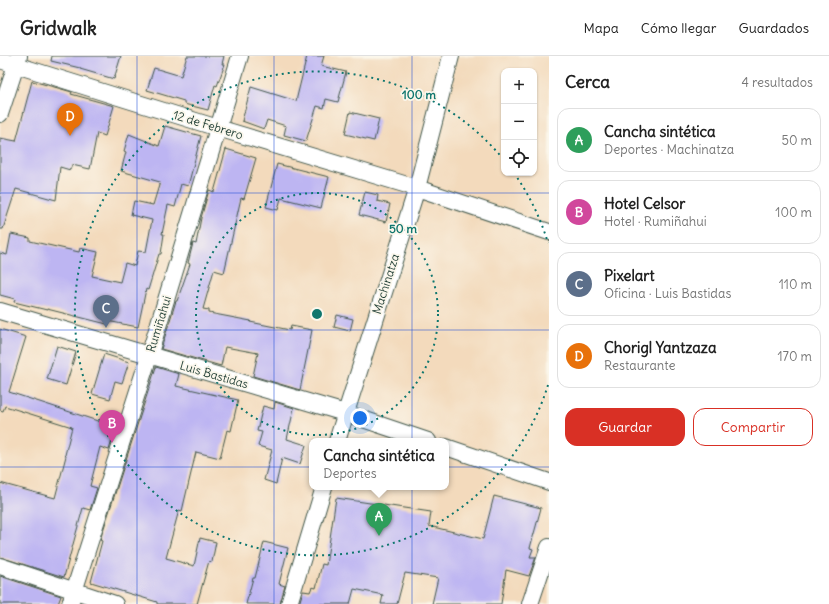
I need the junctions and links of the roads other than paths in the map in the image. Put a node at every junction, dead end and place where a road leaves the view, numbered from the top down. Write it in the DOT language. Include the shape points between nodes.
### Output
graph roads {
  1 [pos="240,56"];
  2 [pos="450,56"];
  3 [pos="0,60"];
  4 [pos="17,61"];
  5 [pos="0,114"];
  6 [pos="218,128"];
  7 [pos="417,188"];
  8 [pos="549,232"];
  9 [pos="0,311"];
  10 [pos="149,356"];
  11 [pos="345,414"];
  12 [pos="338,438"];
  13 [pos="419,438"];
  14 [pos="449,448"];
  15 [pos="549,482"];
  16 [pos="323,490"];
  17 [pos="549,547"];
  18 [pos="0,566"];
  19 [pos="72,598"];
  20 [pos="115,604"];
  21 [pos="289,604"];
  22 [pos="530,604"];
  1 -- 6 [label="street, Rumiñahui"];
  2 -- 7 [label="street, Machinatza"];
  3 -- 4 [label="street, 12 de Febrero"];
  4 -- 5 [label="street"];
  4 -- 6 [label="street, 12 de Febrero"];
  6 -- 7 [label="street, 12 de Febrero"];
  6 -- 10 [label="street, Rumiñahui"];
  7 -- 8 [label="street, 12 de Febrero"];
  7 -- 11 [label="street, Machinatza"];
  9 -- 10 [label="street, Luis Bastidas"];
  10 -- 11 [label="street, Luis Bastidas"];
  10 -- 19 [label="street, Rumiñahui"];
  11 -- 12 [label="street, Machinatza"];
  11 -- 13 [label="street, Luis Bastidas"];
  14 -- 15 [label="street"];
  16 -- 21 [label="street"];
  17 -- 22 [label="street"];
  18 -- 19 [label="street"];
  19 -- 20 [label="street"];
}
